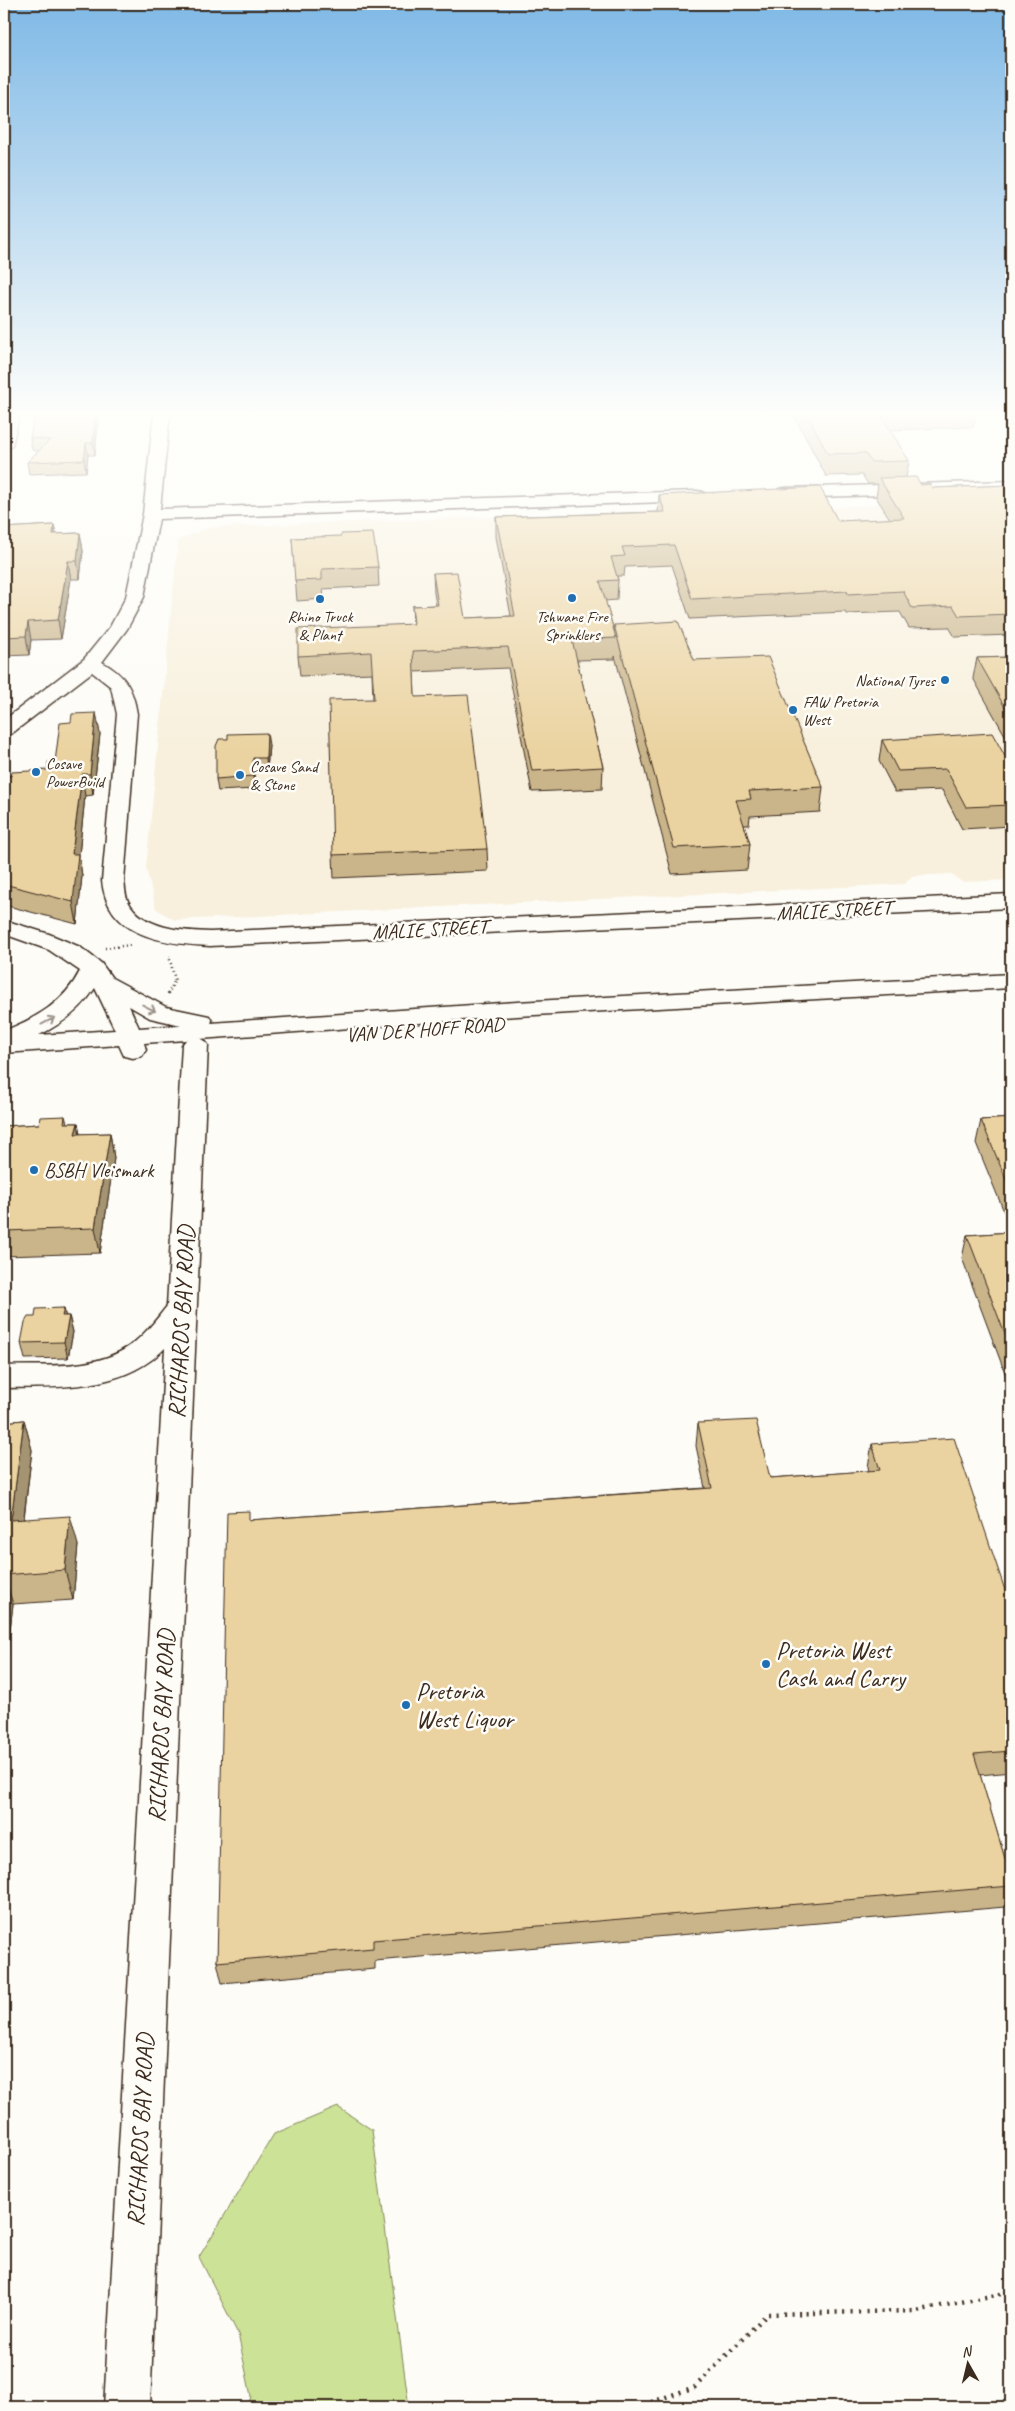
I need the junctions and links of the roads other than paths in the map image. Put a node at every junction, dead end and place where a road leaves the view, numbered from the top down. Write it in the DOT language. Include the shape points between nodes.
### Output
graph roads {
  1 [pos="149,525"];
  2 [pos="91,663"];
  3 [pos="4,730"];
  4 [pos="1011,902"];
  5 [pos="4,927"];
  6 [pos="100,976"];
  7 [pos="1011,981"];
  8 [pos="845,992"];
  9 [pos="320,1024"];
  10 [pos="4,1041"];
  11 [pos="131,1042"];
  12 [pos="4,1045"];
  13 [pos="195,1045"];
  14 [pos="4,1059"];
  15 [pos="182,1308"];
  16 [pos="4,1377"];
  17 [pos="127,2407"];
  1 -- 2 [label="street" via="135,597 118,629"];
  2 -- 3 [label="street"];
  2 -- 4 [label="street, MALIE STREET" via="116,679 124,690 127,714 113,881 116,903 136,923 154,931 210,939"];
  5 -- 6 [label="street" via="72,952"];
  6 -- 9 [label="street, one-way" via="159,1012 188,1020"];
  10 -- 6 [label="street, one-way" via="53,1019"];
  6 -- 11 [label="street"];
  7 -- 8 [label="street, VAN DER HOFF ROAD"];
  8 -- 9 [label="street, VAN DER HOFF ROAD" via="526,1008"];
  8 -- 13 [label="street, VAN DER HOFF ROAD" via="679,1011"];
  9 -- 11 [label="street, VAN DER HOFF ROAD"];
  11 -- 12 [label="street, VAN DER HOFF ROAD"];
  11 -- 13 [label="street, VAN DER HOFF ROAD"];
  11 -- 14 [label="street, VAN DER HOFF ROAD"];
  13 -- 15 [label="street, RICHARDS BAY ROAD"];
  15 -- 16 [label="street" via="138,1355 97,1373"];
  15 -- 17 [label="street, RICHARDS BAY ROAD"];
}
